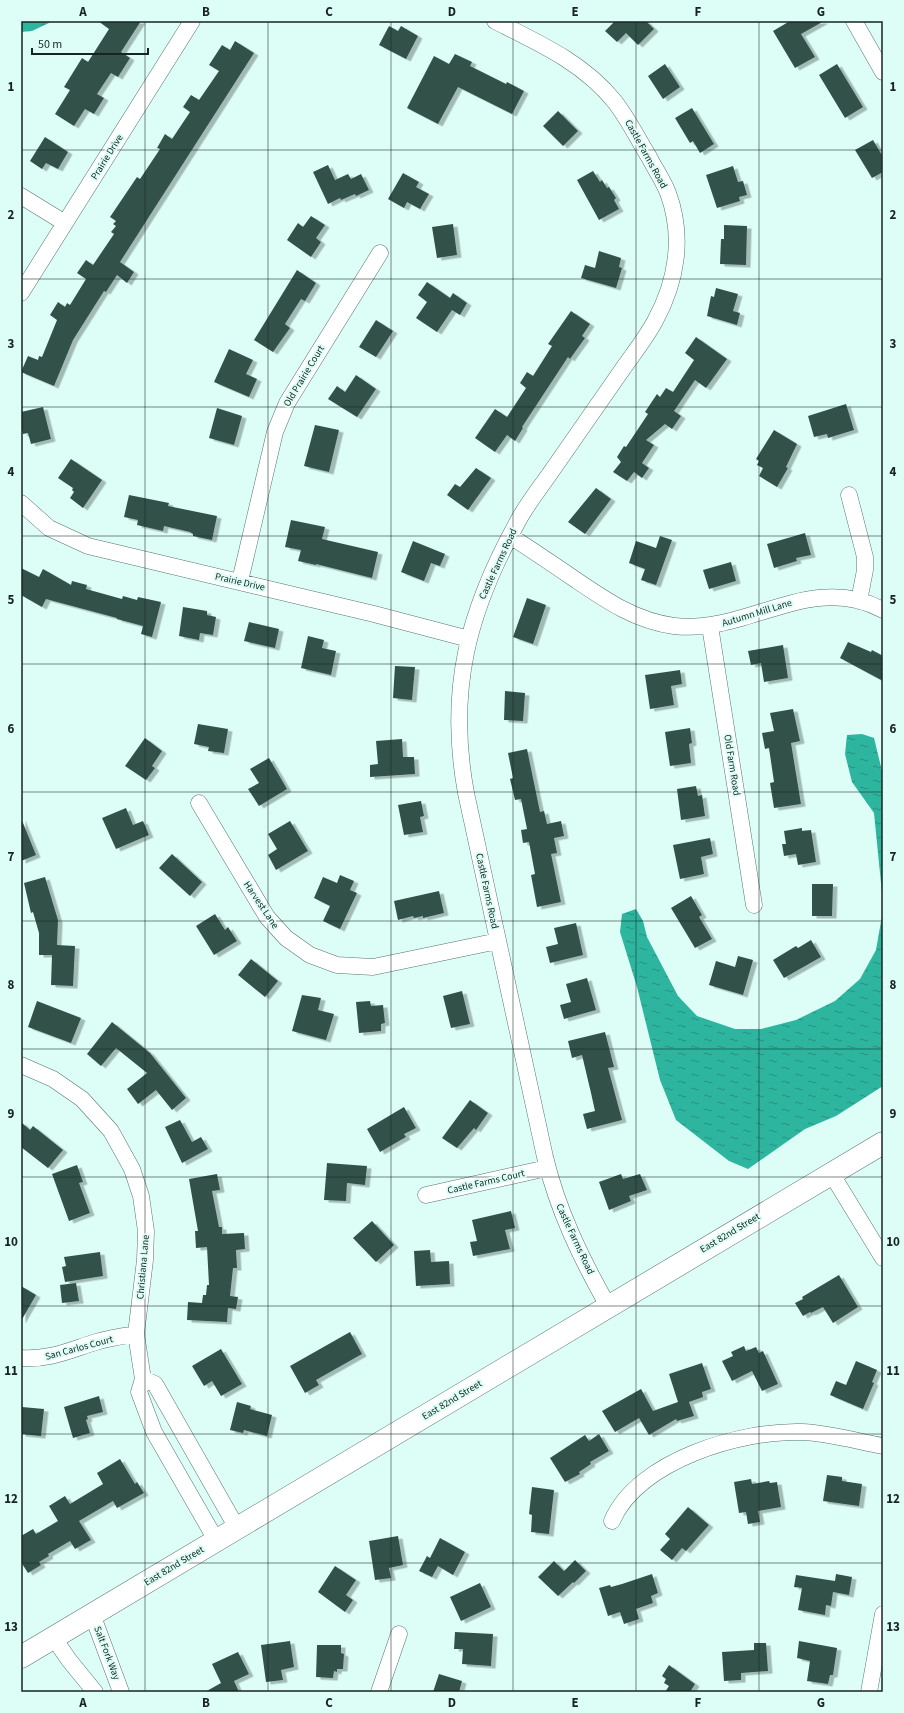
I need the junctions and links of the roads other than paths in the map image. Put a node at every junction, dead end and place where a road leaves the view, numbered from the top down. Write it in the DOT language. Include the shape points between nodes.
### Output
graph roads {
  1 [pos="192,21"];
  2 [pos="495,21"];
  3 [pos="854,21"];
  4 [pos="883,72"];
  5 [pos="21,196"];
  6 [pos="65,223"];
  7 [pos="380,253"];
  8 [pos="21,293"];
  9 [pos="849,495"];
  10 [pos="21,504"];
  11 [pos="510,536"];
  12 [pos="240,582"];
  13 [pos="859,601"];
  14 [pos="883,610"];
  15 [pos="710,626"];
  16 [pos="469,639"];
  17 [pos="198,803"];
  18 [pos="754,905"];
  19 [pos="498,941"];
  20 [pos="21,1065"];
  21 [pos="883,1143"];
  22 [pos="547,1168"];
  23 [pos="831,1173"];
  24 [pos="426,1195"];
  25 [pos="883,1258"];
  26 [pos="608,1306"];
  27 [pos="136,1334"];
  28 [pos="21,1358"];
  29 [pos="143,1379"];
  30 [pos="883,1446"];
  31 [pos="612,1521"];
  32 [pos="237,1528"];
  33 [pos="216,1540"];
  34 [pos="92,1614"];
  35 [pos="883,1614"];
  36 [pos="399,1634"];
  37 [pos="53,1637"];
  38 [pos="21,1657"];
  39 [pos="95,1692"];
  40 [pos="121,1692"];
  41 [pos="379,1692"];
  42 [pos="869,1692"];
  1 -- 6 [label="street, Prairie Drive"];
  2 -- 11 [label="street, Castle Farms Road" via="571,62 589,75 615,102 663,182 674,214 677,237 673,280 656,320 519,519"];
  3 -- 4 [label="street"];
  5 -- 6 [label="street"];
  6 -- 8 [label="street, Prairie Drive"];
  7 -- 12 [label="street, Old Prairie Court" via="286,403 275,432"];
  9 -- 13 [label="street" via="865,557"];
  10 -- 12 [label="street, Prairie Drive" via="49,528 88,546"];
  11 -- 15 [label="street, Autumn Mill Lane" via="630,614 674,626"];
  11 -- 16 [label="street, Castle Farms Road" via="484,589"];
  12 -- 16 [label="street, Prairie Drive"];
  13 -- 14 [label="street, Autumn Mill Lane"];
  13 -- 15 [label="street, Autumn Mill Lane" via="825,597 805,599"];
  15 -- 18 [label="street, Old Farm Road"];
  16 -- 19 [label="street, Castle Farms Road" via="460,696 460,756"];
  17 -- 19 [label="street, Harvest Lane" via="266,917 286,938 310,955 337,965 373,967"];
  19 -- 22 [label="street, Castle Farms Road"];
  20 -- 27 [label="street, Christiana Lane" via="53,1079 82,1099 111,1131 132,1169 141,1196 146,1231"];
  21 -- 23 [label="main road, East 82nd Street"];
  22 -- 24 [label="street, Castle Farms Court"];
  22 -- 26 [label="street, Castle Farms Road" via="569,1230"];
  23 -- 25 [label="street"];
  23 -- 26 [label="main road, East 82nd Street"];
  26 -- 32 [label="main road, East 82nd Street"];
  27 -- 28 [label="street, San Carlos Court" via="97,1342 55,1356"];
  27 -- 29 [label="street, Christiana Lane"];
  29 -- 32 [label="street" via="155,1384"];
  29 -- 33 [label="street, Christiana Lane" via="139,1392 154,1432"];
  30 -- 31 [label="street" via="802,1432 752,1435 724,1442 690,1454 651,1477 626,1499"];
  32 -- 33 [label="main road, East 82nd Street"];
  33 -- 34 [label="main road, East 82nd Street"];
  34 -- 37 [label="main road, East 82nd Street"];
  34 -- 40 [label="street, Salt Fork Way"];
  35 -- 42 [label="street"];
  36 -- 41 [label="street"];
  37 -- 38 [label="main road, East 82nd Street"];
  37 -- 39 [label="street"];
}
